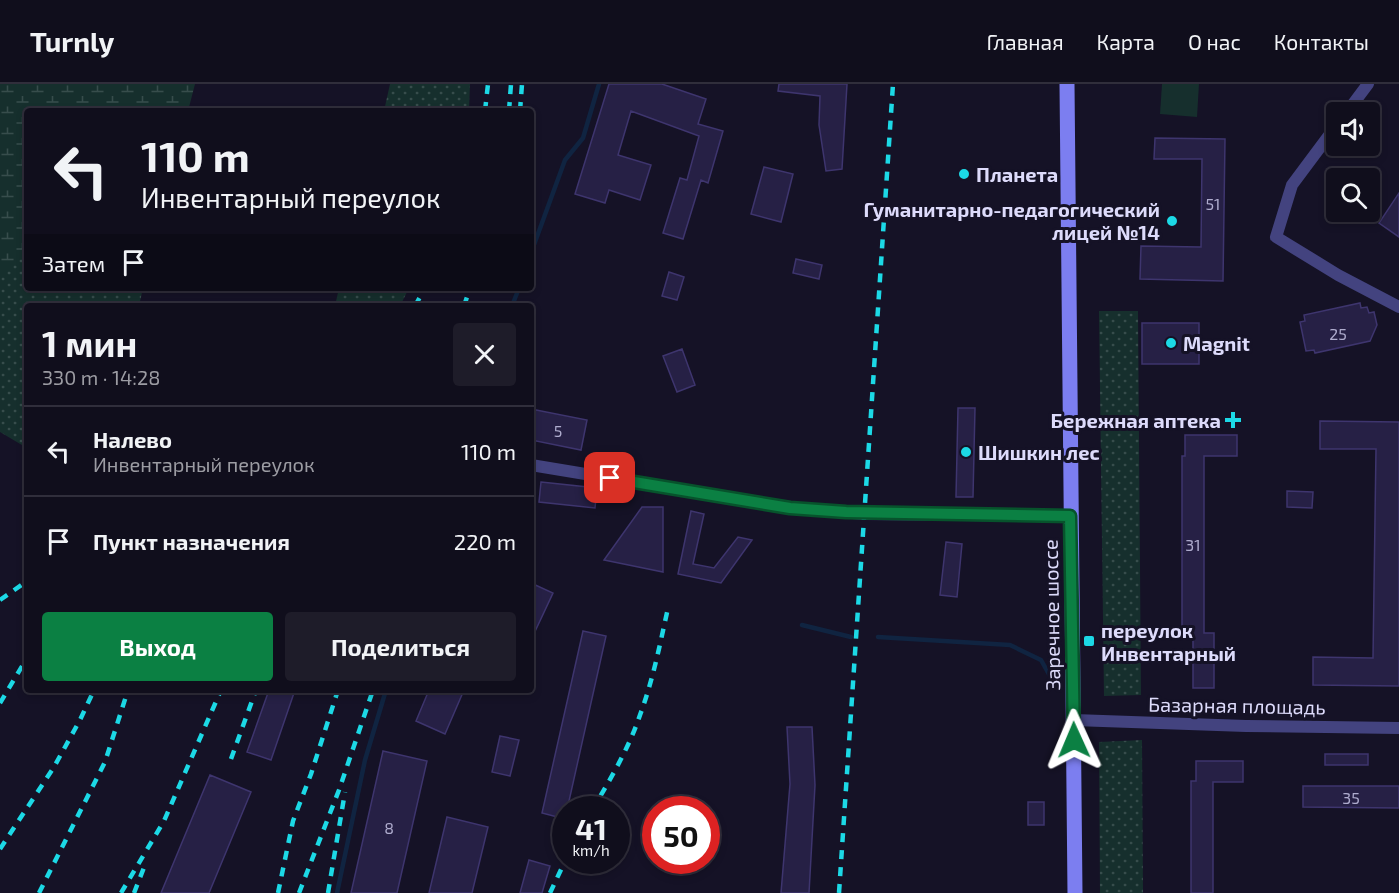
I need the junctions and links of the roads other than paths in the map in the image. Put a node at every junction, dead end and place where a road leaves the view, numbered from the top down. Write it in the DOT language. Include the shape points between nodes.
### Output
graph roads {
  1 [pos="1067,84"];
  2 [pos="1368,84"];
  3 [pos="1354,102"];
  4 [pos="1326,139"];
  5 [pos="1399,307"];
  6 [pos="534,465"];
  7 [pos="1070,516"];
  8 [pos="1074,720"];
  9 [pos="1399,728"];
  10 [pos="1075,893"];
  1 -- 7 [label="main road, Заречное шоссе"];
  2 -- 3 [label="street"];
  4 -- 5 [label="street" via="1292,185 1276,237"];
  6 -- 7 [label="street" via="790,508 865,514"];
  7 -- 8 [label="main road, Заречное шоссе"];
  8 -- 9 [label="street, Базарная площадь"];
  8 -- 10 [label="main road, Заречное шоссе"];
}
